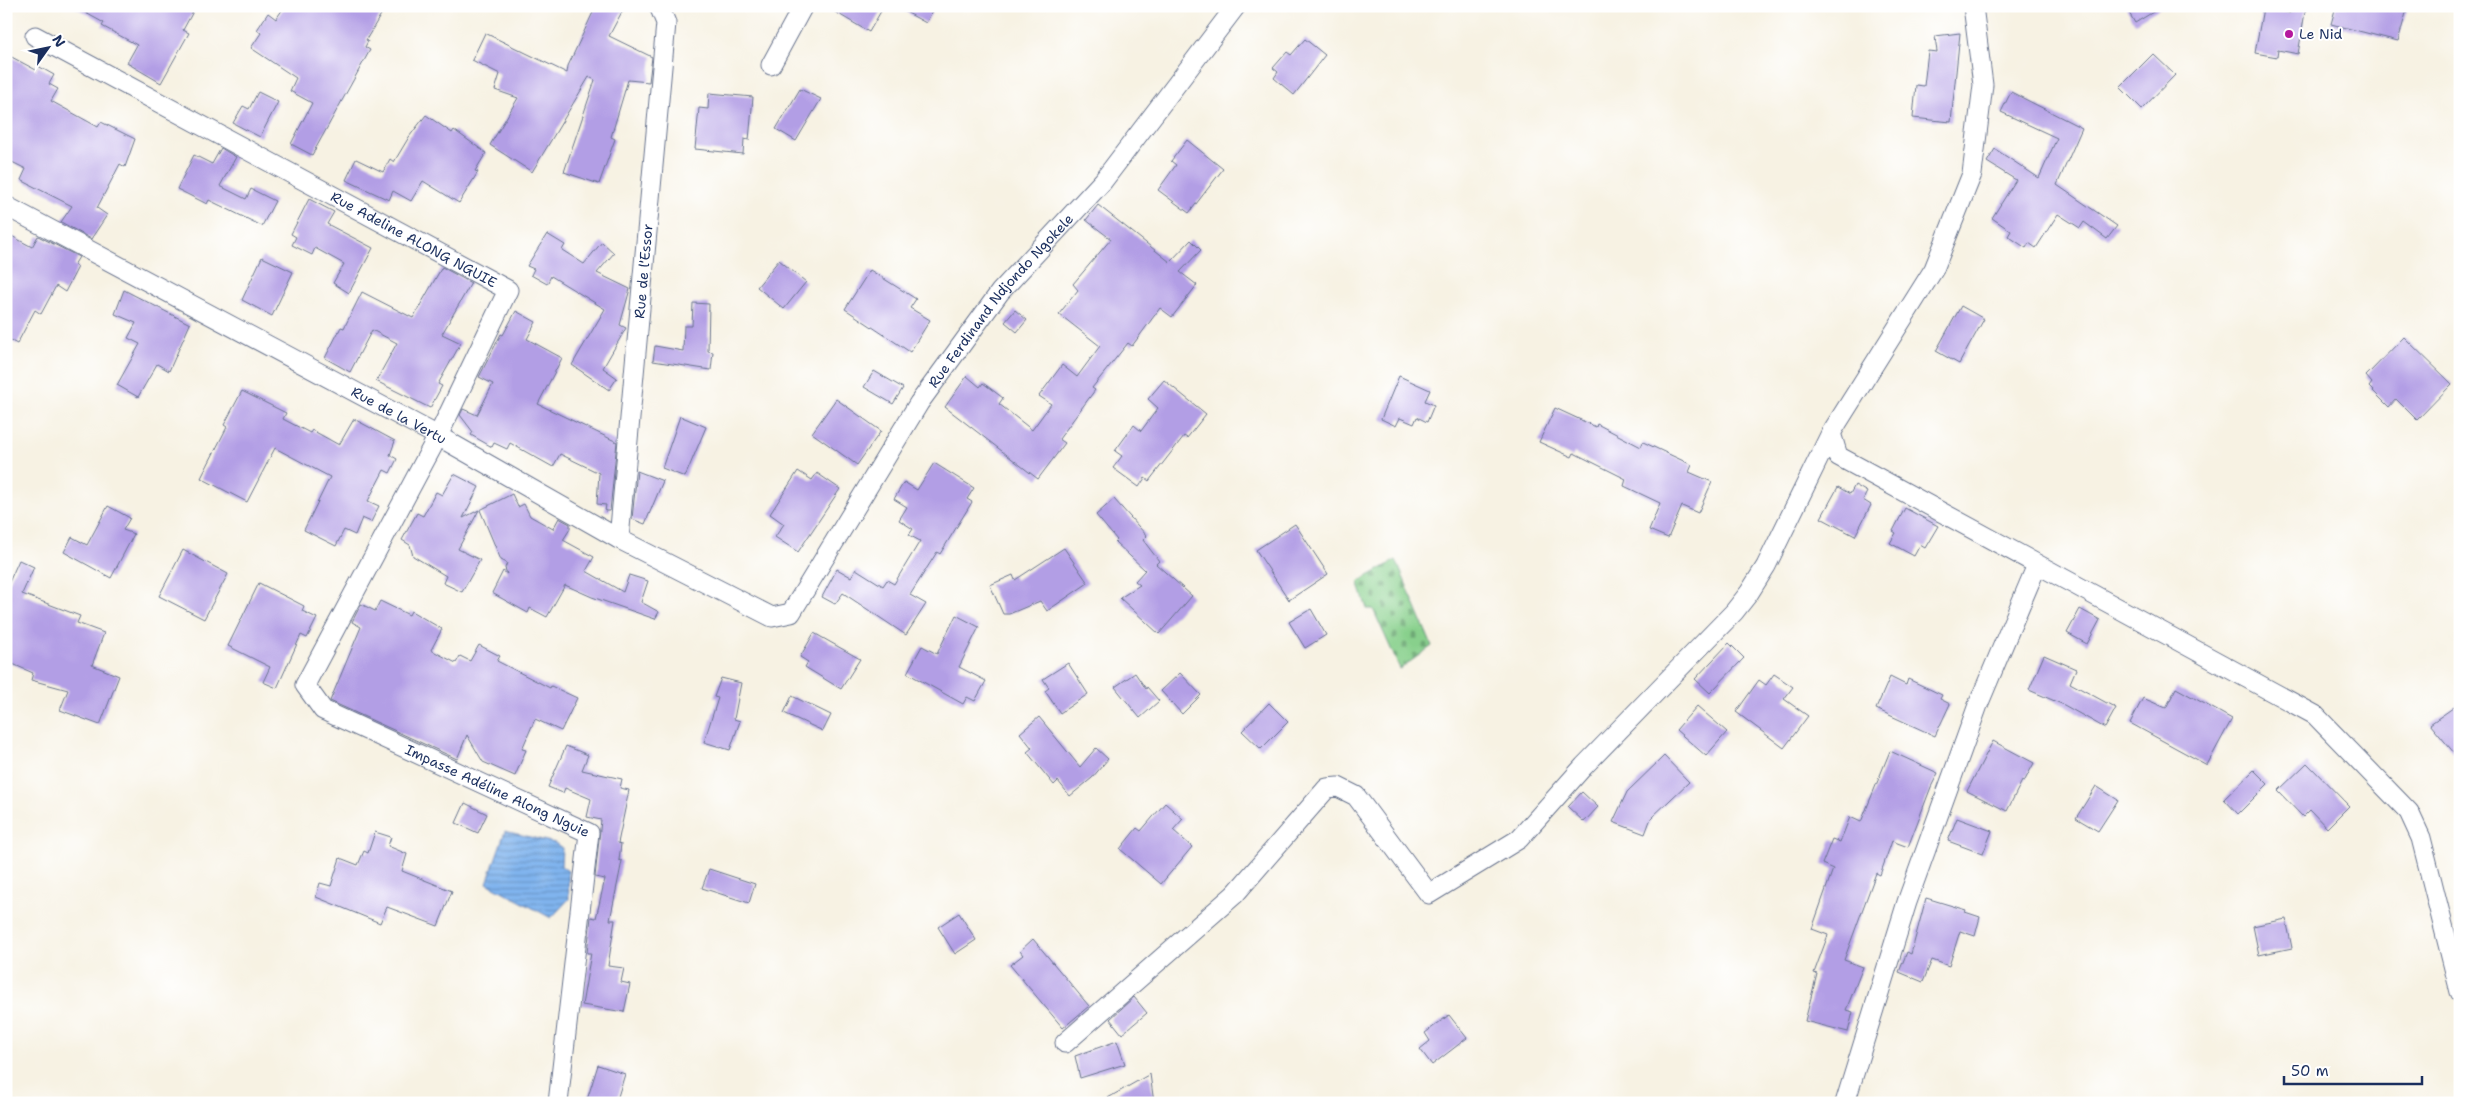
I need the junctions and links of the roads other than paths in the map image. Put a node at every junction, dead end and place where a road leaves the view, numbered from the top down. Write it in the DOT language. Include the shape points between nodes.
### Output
graph roads {
  1 [pos="659,6"];
  2 [pos="803,6"];
  3 [pos="1236,6"];
  4 [pos="1973,6"];
  5 [pos="35,36"];
  6 [pos="771,65"];
  7 [pos="6,206"];
  8 [pos="1831,433"];
  9 [pos="438,436"];
  10 [pos="619,539"];
  11 [pos="2037,565"];
  12 [pos="791,613"];
  13 [pos="323,710"];
  14 [pos="2460,992"];
  15 [pos="1066,1043"];
  16 [pos="558,1103"];
  17 [pos="1845,1103"];
  1 -- 10 [label="street, Rue de l'Essor" via="666,23"];
  2 -- 6 [label="street"];
  3 -- 12 [label="street, Rue Ferdinand Ndjondo Ngokele" via="1103,181 1000,292 918,403"];
  4 -- 8 [label="street" via="1983,85 1972,174 1934,269"];
  5 -- 9 [label="street, Rue Adeline ALONG NGUIE" via="508,290"];
  7 -- 9 [label="street, Rue de la Vertu"];
  8 -- 11 [label="street" via="1838,456"];
  8 -- 15 [label="street" via="1766,566 1749,593 1519,839 1429,894 1356,796 1338,787 1327,788 1235,894"];
  9 -- 10 [label="street, Rue de la Vertu"];
  9 -- 13 [label="street, Rue Adeline ALONG NGUIE" via="305,685"];
  10 -- 12 [label="street, Rue de la Vertu" via="772,617"];
  11 -- 14 [label="street" via="2315,715 2409,812 2421,838"];
  11 -- 17 [label="street" via="1978,705 1921,864"];
  13 -- 16 [label="street, Impasse Adéline Along Nguie" via="589,833"];
}
